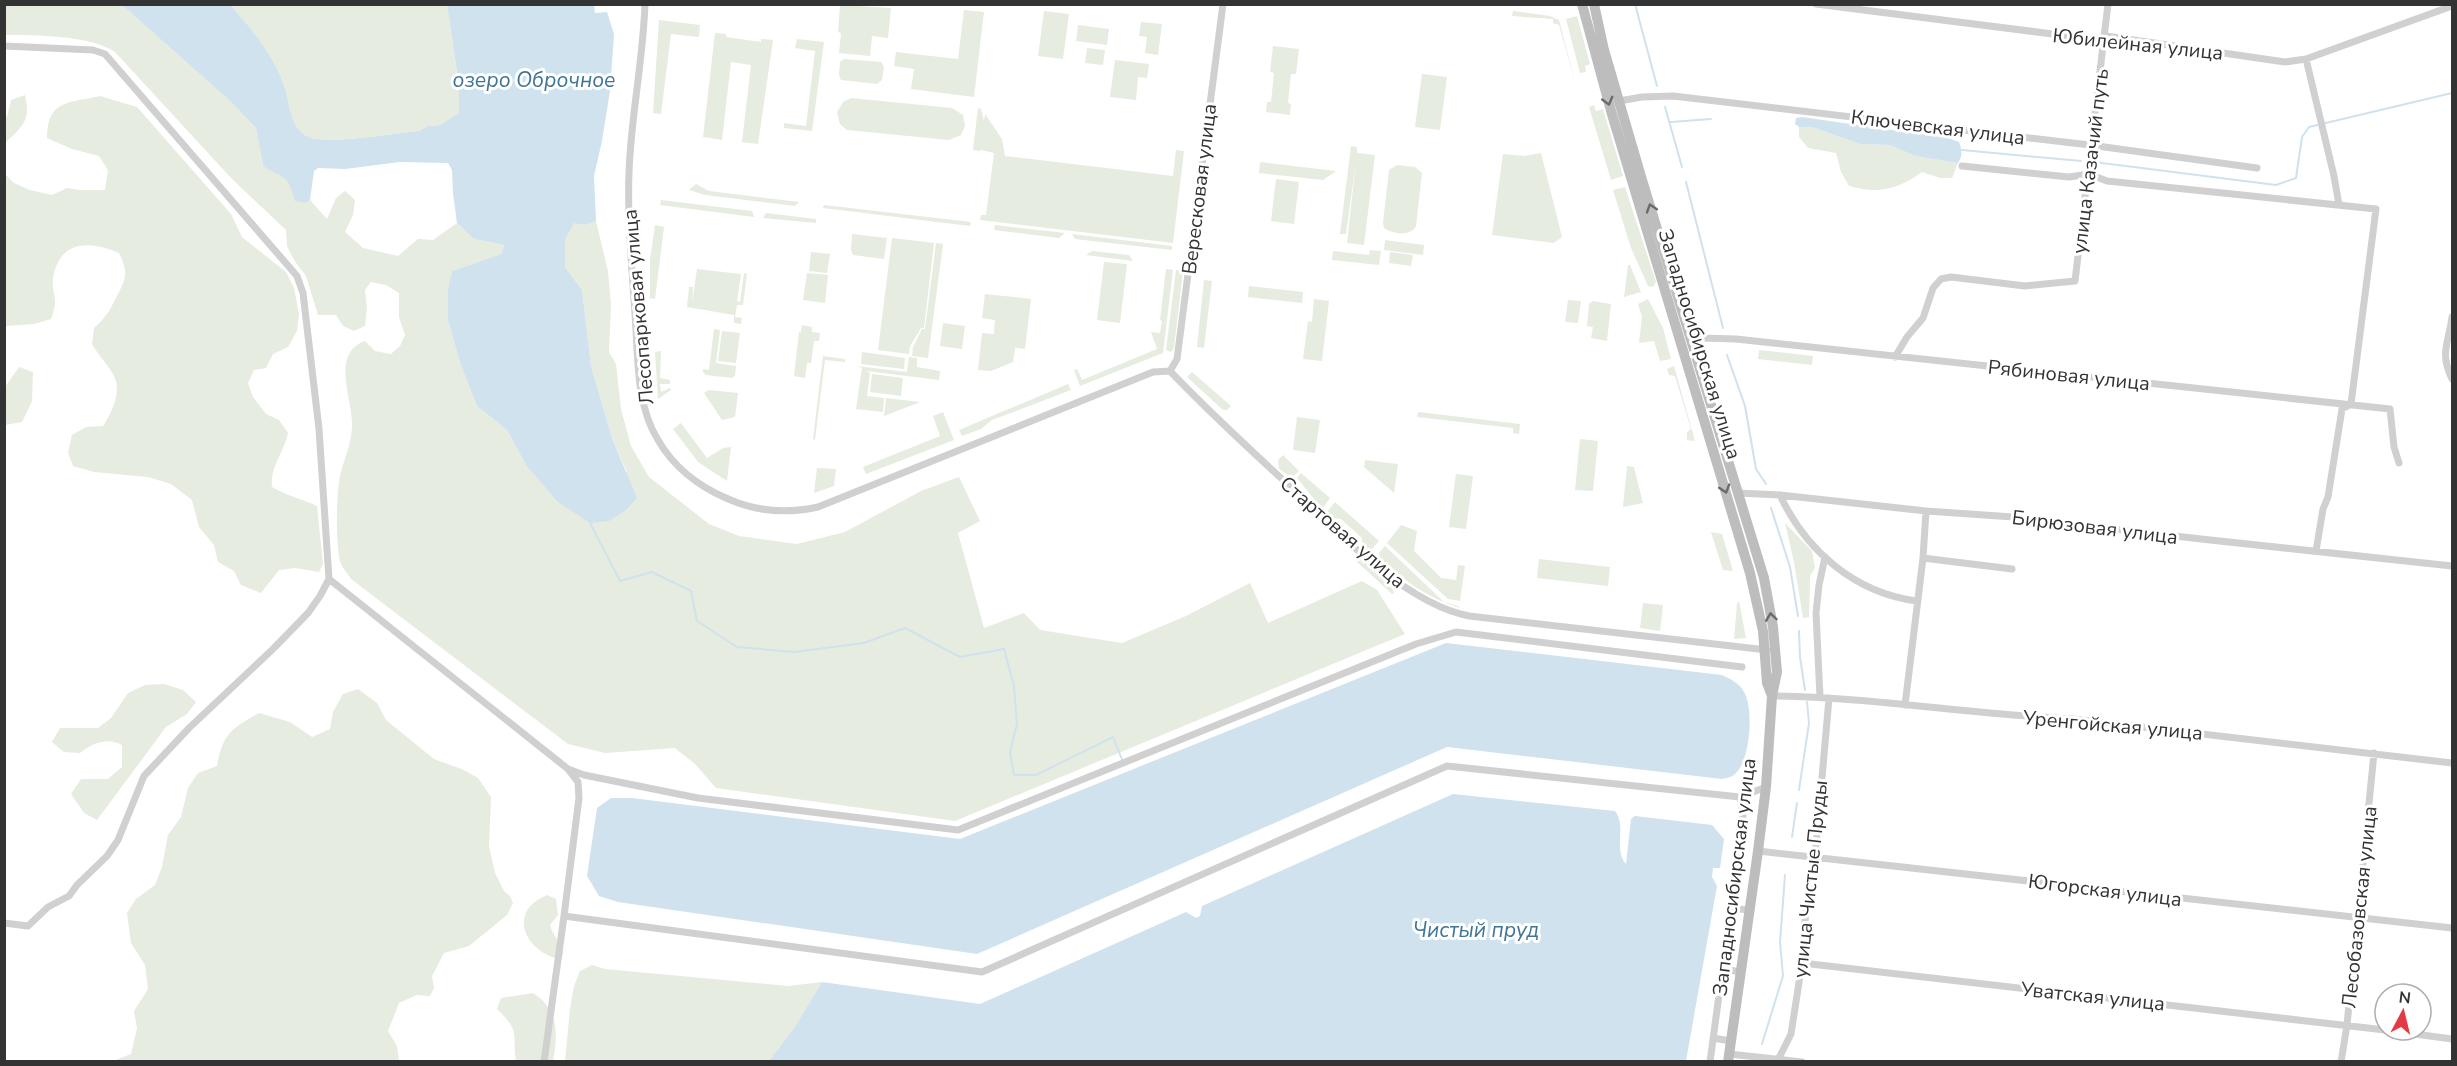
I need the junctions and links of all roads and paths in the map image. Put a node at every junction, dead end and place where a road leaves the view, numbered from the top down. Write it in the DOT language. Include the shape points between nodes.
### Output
graph roads {
  1 [pos="645,4"];
  2 [pos="1223,4"];
  3 [pos="1582,4"];
  4 [pos="1594,4"];
  5 [pos="1816,4"];
  6 [pos="2108,4"];
  7 [pos="2452,6"];
  8 [pos="2106,36"];
  9 [pos="4,45"];
  10 [pos="2306,58"];
  11 [pos="1619,101"];
  12 [pos="2090,145"];
  13 [pos="1962,166"];
  14 [pos="2257,168"];
  15 [pos="2089,174"];
  16 [pos="2339,205"];
  17 [pos="2452,317"];
  18 [pos="1692,340"];
  19 [pos="1895,357"];
  20 [pos="1170,371"];
  21 [pos="2452,379"];
  22 [pos="2351,404"];
  23 [pos="2399,464"];
  24 [pos="1738,493"];
  25 [pos="1780,495"];
  26 [pos="1926,511"];
  27 [pos="2316,551"];
  28 [pos="1825,558"];
  29 [pos="1923,558"];
  30 [pos="2452,566"];
  31 [pos="2012,568"];
  32 [pos="329,579"];
  33 [pos="1917,601"];
  34 [pos="1770,650"];
  35 [pos="1742,667"];
  36 [pos="1772,696"];
  37 [pos="1820,697"];
  38 [pos="1828,698"];
  39 [pos="1905,705"];
  40 [pos="2374,753"];
  41 [pos="2452,763"];
  42 [pos="568,769"];
  43 [pos="1766,788"];
  44 [pos="1740,797"];
  45 [pos="1758,850"];
  46 [pos="1815,858"];
  47 [pos="1730,908"];
  48 [pos="1749,910"];
  49 [pos="564,916"];
  50 [pos="2358,917"];
  51 [pos="4,923"];
  52 [pos="2452,928"];
  53 [pos="1802,963"];
  54 [pos="1722,969"];
  55 [pos="1741,972"];
  56 [pos="2347,1025"];
  57 [pos="2373,1028"];
  58 [pos="2433,1036"];
  59 [pos="1713,1038"];
  60 [pos="2452,1039"];
  61 [pos="1731,1041"];
  62 [pos="1729,1058"];
  63 [pos="1779,1058"];
  64 [pos="544,1062"];
  65 [pos="1710,1062"];
  66 [pos="1802,1062"];
  67 [pos="2341,1062"];
  1 -- 20 [label="street, Лесопарковая улица" via="629,172 641,387 657,440 696,482 717,495 759,510 801,511 1154,372"];
  2 -- 20 [label="street, Вересковая улица" via="1177,359"];
  3 -- 34 [label="main road, Западносибирская улица, one-way"];
  4 -- 11 [label="main road, Западносибирская улица"];
  5 -- 8 [label="street, Юбилейная улица" via="2091,39"];
  6 -- 8 [label="street, улица Казачий путь"];
  7 -- 10 [label="street, Юбилейная улица"];
  8 -- 10 [label="street, Юбилейная улица" via="2285,62"];
  8 -- 12 [label="street, улица Казачий путь"];
  9 -- 32 [label="street" via="105,54 297,276 303,293 319,429"];
  10 -- 16 [label="street"];
  11 -- 12 [label="street, Ключевская улица" via="1673,96"];
  18 -- 11 [label="main road, Западносибирская улица, one-way"];
  12 -- 14 [label="street, Ключевская улица"];
  12 -- 15 [label="street, улица Казачий путь"];
  13 -- 15 [label="street, Ключевская улица" via="2069,177"];
  15 -- 16 [label="street, Ключевская улица" via="2107,181"];
  15 -- 19 [label="street, улица Казачий путь" via="2075,281 2025,286 1941,279 1933,288 1923,318"];
  16 -- 22 [label="street, Ключевская улица" via="2376,209"];
  17 -- 21 [label="street" via="2451,334 2444,347"];
  18 -- 19 [label="street, Рябиновая улица" via="1736,339"];
  18 -- 24 [label="main road, Западносибирская улица"];
  19 -- 22 [label="street, Рябиновая улица"];
  20 -- 34 [label="street, Стартовая улица" via="1344,537 1393,578 1437,606 1469,616"];
  22 -- 23 [label="street, Рябиновая улица" via="2390,410"];
  22 -- 27 [label="street" via="2342,409"];
  24 -- 25 [label="street, Бирюзовая улица"];
  34 -- 24 [label="main road, Западносибирская улица, one-way" via="1764,578"];
  25 -- 26 [label="street, Бирюзовая улица"];
  25 -- 28 [label="street" via="1790,518"];
  26 -- 27 [label="street, Бирюзовая улица" via="2013,516"];
  26 -- 29 [label="street"];
  27 -- 30 [label="street, Бирюзовая улица"];
  28 -- 33 [label="street" via="1869,589"];
  28 -- 37 [label="street" via="1816,613"];
  29 -- 31 [label="street"];
  29 -- 33 [label="street"];
  32 -- 42 [label="street"];
  32 -- 51 [label="street" via="308,613 144,776 118,840 69,896 28,926"];
  33 -- 39 [label="street"];
  34 -- 36 [label="main road, Западносибирская улица" via="1777,672"];
  35 -- 42 [label="street" via="1456,632 1416,644 958,830 698,798"];
  36 -- 37 [label="street, Уренгойская улица"];
  36 -- 43 [label="main road, Западносибирская улица"];
  37 -- 38 [label="street, Уренгойская улица"];
  38 -- 39 [label="street, Уренгойская улица"];
  38 -- 46 [label="street, улица Чистые Пруды"];
  39 -- 40 [label="street, Уренгойская улица" via="2073,719"];
  40 -- 41 [label="street, Уренгойская улица"];
  40 -- 50 [label="street, Лесобазовская улица"];
  42 -- 49 [label="street" via="578,782 579,798"];
  43 -- 44 [label="street"];
  43 -- 45 [label="main road, Западносибирская улица"];
  44 -- 47 [label="street" via="1743,816"];
  44 -- 49 [label="street" via="1447,766 982,972"];
  45 -- 46 [label="street, Югорская улица"];
  45 -- 48 [label="main road, Западносибирская улица"];
  46 -- 50 [label="street, Югорская улица"];
  46 -- 53 [label="street, улица Чистые Пруды"];
  47 -- 48 [label="street"];
  47 -- 54 [label="street"];
  48 -- 55 [label="main road, Западносибирская улица"];
  49 -- 64 [label="street"];
  50 -- 52 [label="street, Югорская улица"];
  50 -- 56 [label="street, Лесобазовская улица"];
  53 -- 56 [label="street, Уватская улица"];
  53 -- 63 [label="street, улица Чистые Пруды" via="1791,1034"];
  54 -- 55 [label="street"];
  54 -- 59 [label="street"];
  55 -- 61 [label="main road, Западносибирская улица"];
  56 -- 57 [label="street, Уватская улица"];
  56 -- 67 [label="street, Лесобазовская улица"];
  58 -- 60 [label="street, Уватская улица"];
  59 -- 61 [label="street"];
  59 -- 65 [label="street"];
  61 -- 62 [label="main road, Западносибирская улица"];
  62 -- 63 [label="street"];
  63 -- 66 [label="street"];
}
